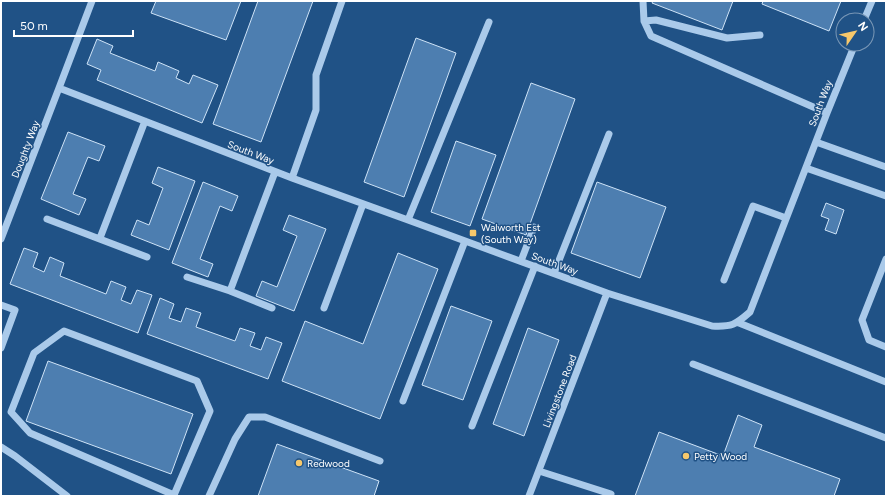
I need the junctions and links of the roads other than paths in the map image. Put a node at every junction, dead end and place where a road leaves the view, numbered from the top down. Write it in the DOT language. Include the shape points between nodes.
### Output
graph roads {
  1 [pos="92,1"];
  2 [pos="342,1"];
  3 [pos="643,1"];
  4 [pos="872,1"];
  5 [pos="867,12"];
  6 [pos="644,21"];
  7 [pos="489,22"];
  8 [pos="760,35"];
  9 [pos="852,52"];
  10 [pos="59,88"];
  11 [pos="827,113"];
  12 [pos="145,121"];
  13 [pos="609,134"];
  14 [pos="816,142"];
  15 [pos="886,167"];
  16 [pos="806,168"];
  17 [pos="275,172"];
  18 [pos="292,178"];
  19 [pos="886,196"];
  20 [pos="363,204"];
  21 [pos="47,218"];
  22 [pos="786,218"];
  23 [pos="408,220"];
  24 [pos="534,226"];
  25 [pos="100,238"];
  26 [pos="1,239"];
  27 [pos="465,241"];
  28 [pos="147,257"];
  29 [pos="886,259"];
  30 [pos="521,261"];
  31 [pos="535,266"];
  32 [pos="554,273"];
  33 [pos="187,277"];
  34 [pos="724,280"];
  35 [pos="230,291"];
  36 [pos="607,292"];
  37 [pos="1,305"];
  38 [pos="272,308"];
  39 [pos="324,308"];
  40 [pos="738,322"];
  41 [pos="886,347"];
  42 [pos="1,348"];
  43 [pos="693,364"];
  44 [pos="886,382"];
  45 [pos="402,401"];
  46 [pos="472,426"];
  47 [pos="886,438"];
  48 [pos="2,447"];
  49 [pos="380,461"];
  50 [pos="539,471"];
  51 [pos="611,494"];
  52 [pos="67,496"];
  53 [pos="174,496"];
  54 [pos="210,496"];
  55 [pos="529,496"];
  1 -- 10 [label="street"];
  2 -- 18 [label="street" via="316,75 316,110"];
  3 -- 6 [label="street"];
  4 -- 5 [label="street"];
  6 -- 8 [label="street" via="656,20 727,38"];
  6 -- 11 [label="street" via="651,36"];
  7 -- 23 [label="street"];
  9 -- 11 [label="street, South Way"];
  10 -- 12 [label="street, South Way"];
  10 -- 26 [label="street, Doughty Way"];
  11 -- 14 [label="street, South Way"];
  12 -- 17 [label="street, South Way"];
  12 -- 25 [label="street"];
  13 -- 32 [label="street"];
  14 -- 15 [label="street"];
  14 -- 16 [label="street, South Way"];
  16 -- 19 [label="street"];
  16 -- 22 [label="street, South Way"];
  17 -- 18 [label="street, South Way"];
  17 -- 35 [label="street"];
  18 -- 20 [label="street, South Way"];
  20 -- 23 [label="street, South Way"];
  20 -- 39 [label="street"];
  21 -- 25 [label="street"];
  22 -- 34 [label="street" via="753,206"];
  22 -- 40 [label="street, South Way" via="750,312"];
  23 -- 27 [label="street, South Way"];
  24 -- 30 [label="street"];
  25 -- 28 [label="street"];
  27 -- 30 [label="street, South Way"];
  27 -- 45 [label="street"];
  29 -- 41 [label="street" via="862,320 869,340"];
  30 -- 31 [label="street, South Way"];
  31 -- 32 [label="street, South Way"];
  31 -- 46 [label="street"];
  32 -- 36 [label="street, South Way"];
  33 -- 35 [label="street"];
  35 -- 38 [label="street"];
  36 -- 40 [label="street, South Way" via="712,326 726,327"];
  36 -- 50 [label="street, Livingstone Road"];
  37 -- 42 [label="street" via="15,310"];
  40 -- 44 [label="street"];
  43 -- 47 [label="street"];
  48 -- 52 [label="street"];
  49 -- 54 [label="street" via="265,417 249,417 235,439"];
  50 -- 51 [label="street"];
  50 -- 55 [label="street, Livingstone Road"];
  53 -- 53 [label="street" via="210,411 197,381 64,332 34,353 11,412 30,433"];
}
